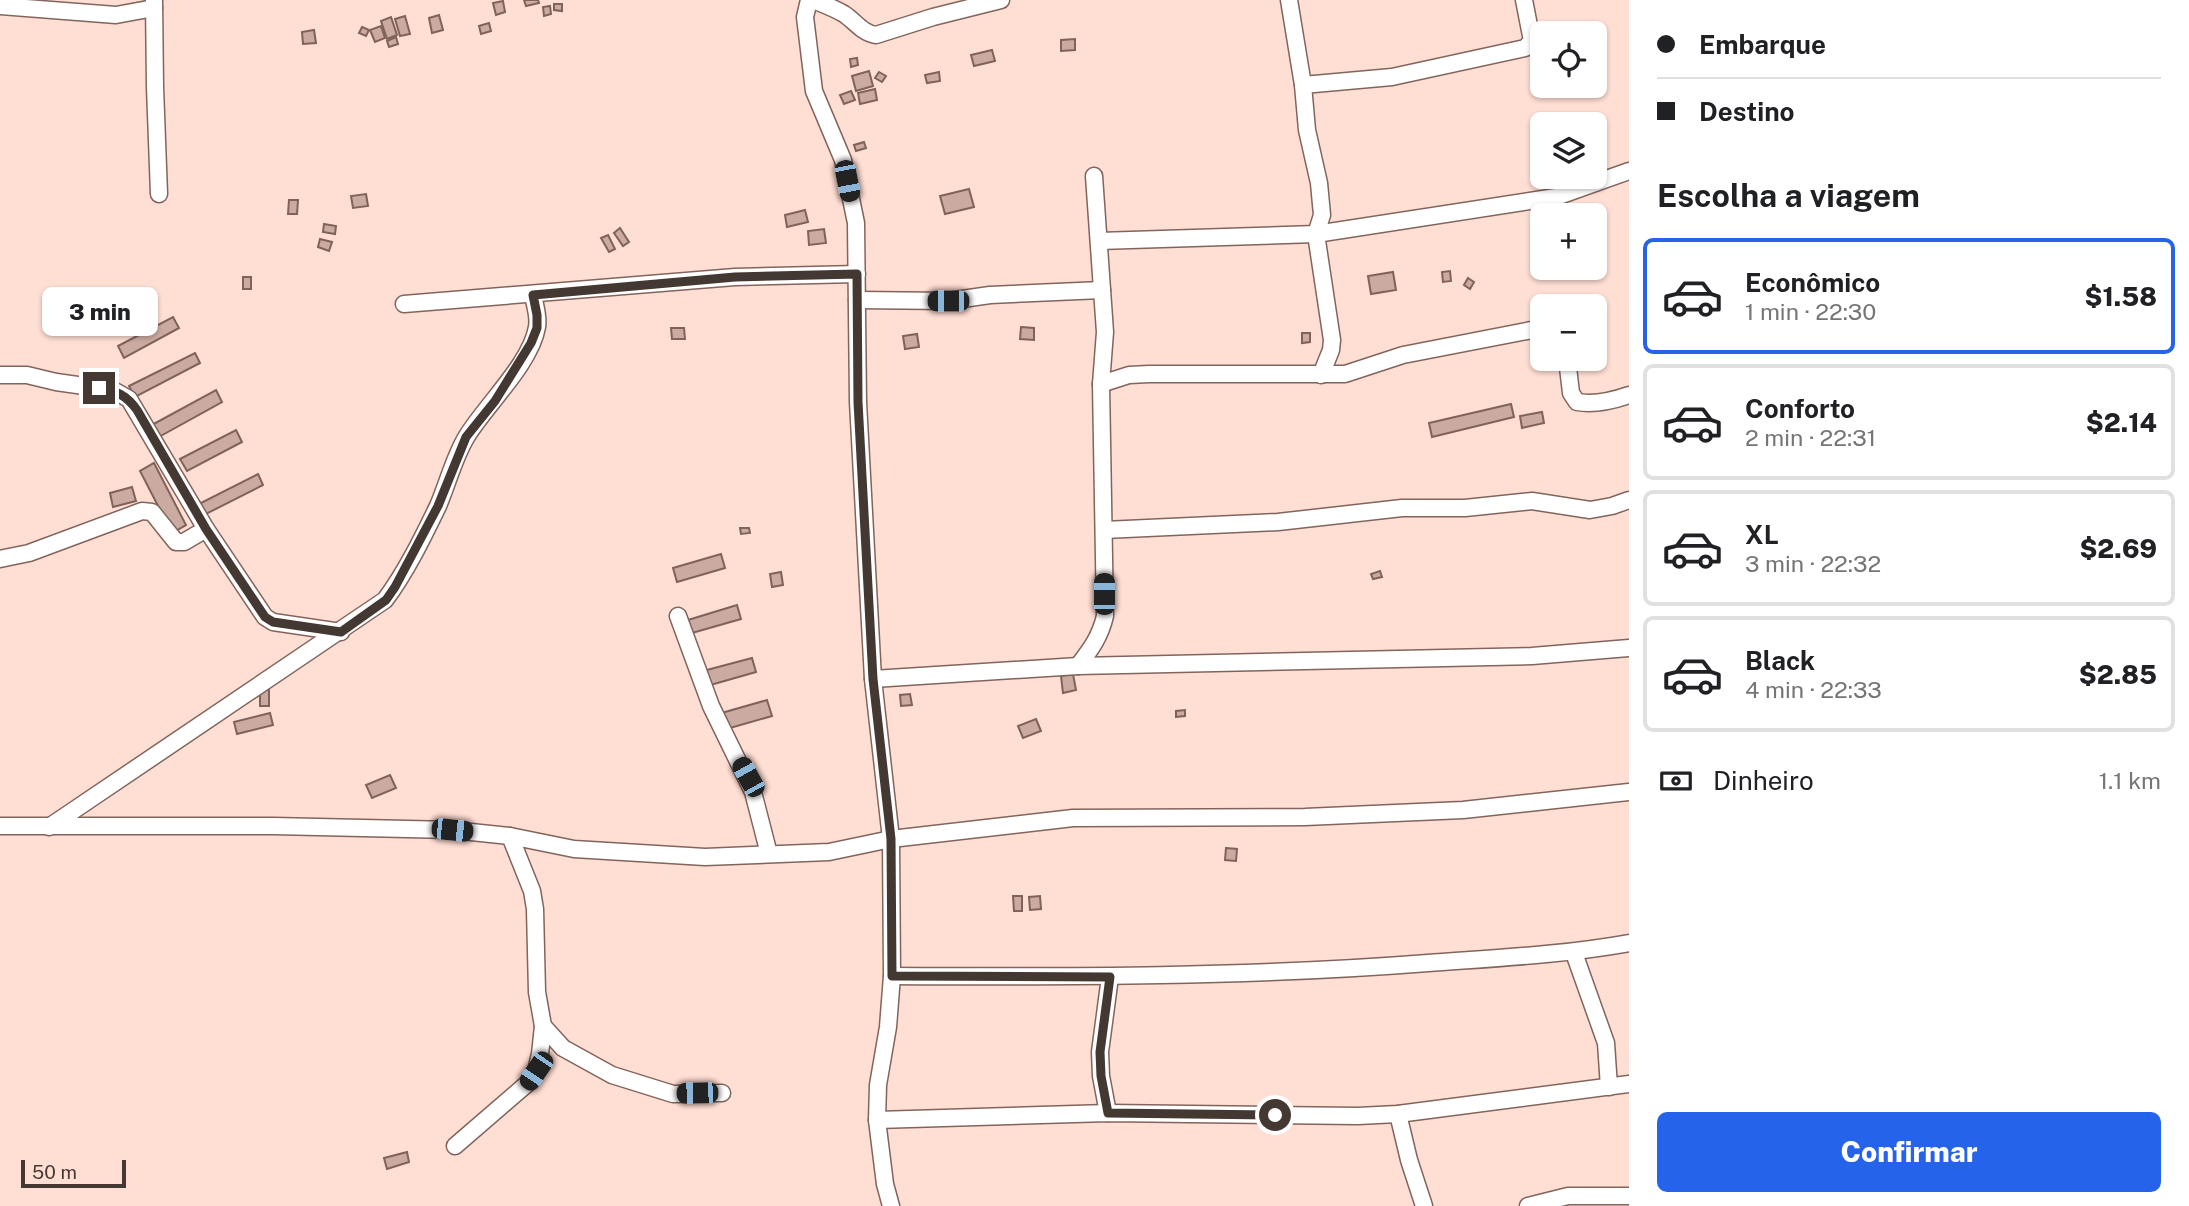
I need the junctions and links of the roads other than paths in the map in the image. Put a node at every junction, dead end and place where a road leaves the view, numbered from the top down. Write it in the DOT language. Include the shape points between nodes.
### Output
graph roads {
  1 [pos="811,0"];
  2 [pos="1001,0"];
  3 [pos="1289,0"];
  4 [pos="1524,0"];
  5 [pos="8,4"];
  6 [pos="154,4"];
  7 [pos="1303,85"];
  8 [pos="1629,171"];
  9 [pos="1094,176"];
  10 [pos="159,194"];
  11 [pos="1316,233"];
  12 [pos="1099,241"];
  13 [pos="857,274"];
  14 [pos="1102,290"];
  15 [pos="533,295"];
  16 [pos="858,300"];
  17 [pos="404,304"];
  18 [pos="1530,330"];
  19 [pos="1568,371"];
  20 [pos="0,375"];
  21 [pos="1321,375"];
  22 [pos="1101,384"];
  23 [pos="1629,395"];
  24 [pos="1629,500"];
  25 [pos="206,529"];
  26 [pos="1104,530"];
  27 [pos="0,559"];
  28 [pos="678,616"];
  29 [pos="341,632"];
  30 [pos="1629,648"];
  31 [pos="1077,666"];
  32 [pos="873,679"];
  33 [pos="1629,792"];
  34 [pos="0,826"];
  35 [pos="49,827"];
  36 [pos="510,836"];
  37 [pos="891,839"];
  38 [pos="769,854"];
  39 [pos="1629,943"];
  40 [pos="1574,953"];
  41 [pos="892,976"];
  42 [pos="1110,977"];
  43 [pos="543,1026"];
  44 [pos="1629,1084"];
  45 [pos="1609,1087"];
  46 [pos="722,1093"];
  47 [pos="1108,1113"];
  48 [pos="1398,1114"];
  49 [pos="877,1120"];
  50 [pos="455,1146"];
  51 [pos="1629,1196"];
  52 [pos="891,1206"];
  53 [pos="1424,1206"];
  54 [pos="1528,1206"];
  1 -- 2 [label="street" via="876,35"];
  1 -- 13 [label="street" via="805,17 810,69 820,109 843,159 856,223"];
  3 -- 7 [label="street"];
  4 -- 7 [label="street" via="1532,41 1525,48 1392,77"];
  5 -- 6 [label="street" via="116,15"];
  6 -- 10 [label="street"];
  7 -- 11 [label="street" via="1321,204"];
  8 -- 11 [label="street" via="1556,197"];
  9 -- 12 [label="street"];
  11 -- 12 [label="street"];
  11 -- 21 [label="street" via="1332,340"];
  12 -- 14 [label="street"];
  13 -- 15 [label="street" via="735,277"];
  13 -- 16 [label="street"];
  14 -- 16 [label="street" via="948,301"];
  14 -- 22 [label="street" via="1105,351"];
  15 -- 17 [label="street"];
  15 -- 29 [label="street" via="537,328 531,343 466,437 438,506 395,587 386,600"];
  16 -- 32 [label="street" via="858,402"];
  18 -- 21 [label="street" via="1403,355 1345,374"];
  19 -- 23 [label="street" via="1577,402 1612,401"];
  20 -- 25 [label="street" via="27,375 113,390 129,399"];
  21 -- 22 [label="street" via="1149,374"];
  22 -- 26 [label="street"];
  24 -- 26 [label="street" via="1590,510 1532,501 1402,508 1278,522"];
  25 -- 27 [label="street" via="176,542 152,512 142,510 30,553"];
  25 -- 29 [label="street" via="265,617"];
  26 -- 31 [label="street" via="1103,623 1094,645"];
  28 -- 38 [label="street" via="711,706 754,792"];
  29 -- 35 [label="street"];
  30 -- 31 [label="street" via="1532,656"];
  31 -- 32 [label="street"];
  32 -- 37 [label="street"];
  33 -- 37 [label="street" via="1450,810 1305,817 1073,818"];
  34 -- 35 [label="street"];
  35 -- 36 [label="street" via="273,826 452,830"];
  36 -- 38 [label="street" via="574,849 705,857"];
  36 -- 43 [label="street" via="533,891"];
  37 -- 38 [label="street" via="829,852"];
  37 -- 41 [label="street"];
  39 -- 40 [label="street"];
  40 -- 42 [label="street" via="1332,970"];
  40 -- 45 [label="street" via="1606,1043"];
  41 -- 42 [label="street"];
  41 -- 49 [label="street"];
  42 -- 47 [label="street" via="1100,1052"];
  43 -- 46 [label="street" via="563,1048 612,1075 673,1094"];
  43 -- 50 [label="street" via="536,1071 528,1083"];
  44 -- 45 [label="street"];
  45 -- 48 [label="street"];
  47 -- 48 [label="street"];
  47 -- 49 [label="street"];
  48 -- 53 [label="street"];
  49 -- 52 [label="street"];
  51 -- 54 [label="street" via="1568,1196"];
}
